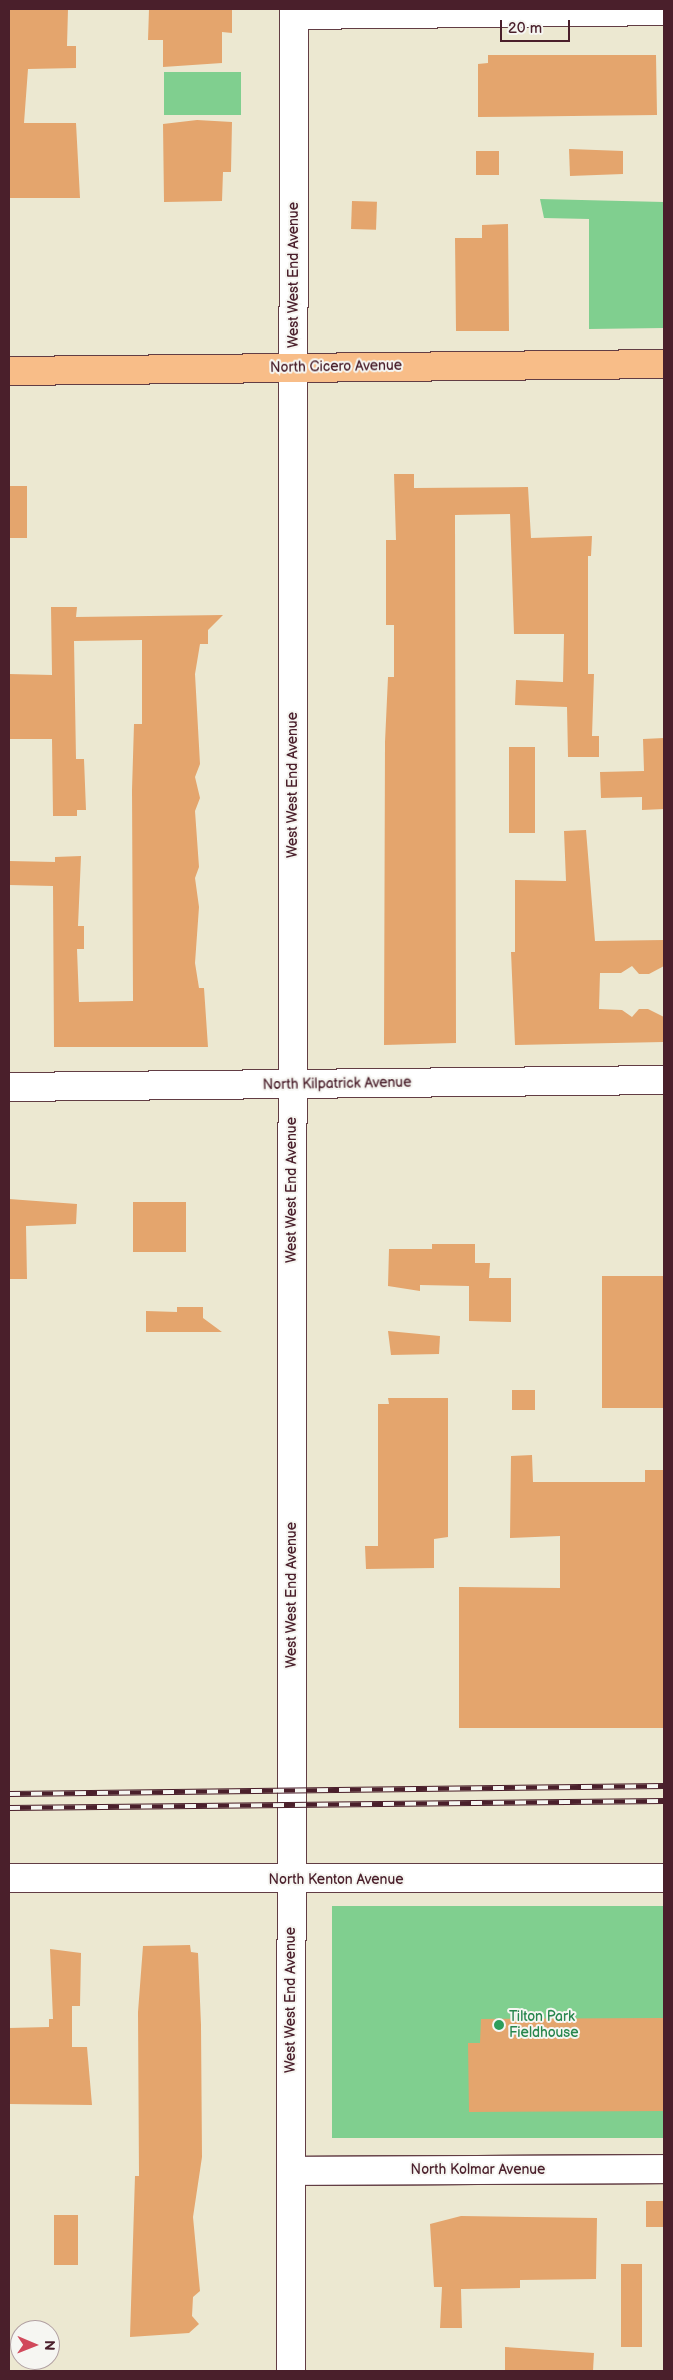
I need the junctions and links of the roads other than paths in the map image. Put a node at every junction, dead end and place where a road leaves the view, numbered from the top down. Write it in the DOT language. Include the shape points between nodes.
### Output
graph roads {
  1 [pos="664,11"];
  2 [pos="294,12"];
  3 [pos="664,364"];
  4 [pos="294,368"];
  5 [pos="9,371"];
  6 [pos="664,1080"];
  7 [pos="292,1084"];
  8 [pos="9,1087"];
  9 [pos="9,1878"];
  10 [pos="664,1878"];
  11 [pos="291,1880"];
  12 [pos="664,2169"];
  13 [pos="291,2171"];
  14 [pos="291,2371"];
  1 -- 2 [label="street"];
  2 -- 4 [label="street, West West End Avenue"];
  3 -- 4 [label="main road, North Cicero Avenue"];
  4 -- 5 [label="main road, North Cicero Avenue"];
  4 -- 7 [label="street, West West End Avenue"];
  6 -- 7 [label="street, North Kilpatrick Avenue"];
  7 -- 8 [label="street, North Kilpatrick Avenue"];
  7 -- 11 [label="street, West West End Avenue"];
  9 -- 11 [label="street, North Kenton Avenue"];
  10 -- 11 [label="street, North Kenton Avenue"];
  11 -- 13 [label="street, West West End Avenue"];
  12 -- 13 [label="street, North Kolmar Avenue"];
  13 -- 14 [label="street, West West End Avenue"];
}
